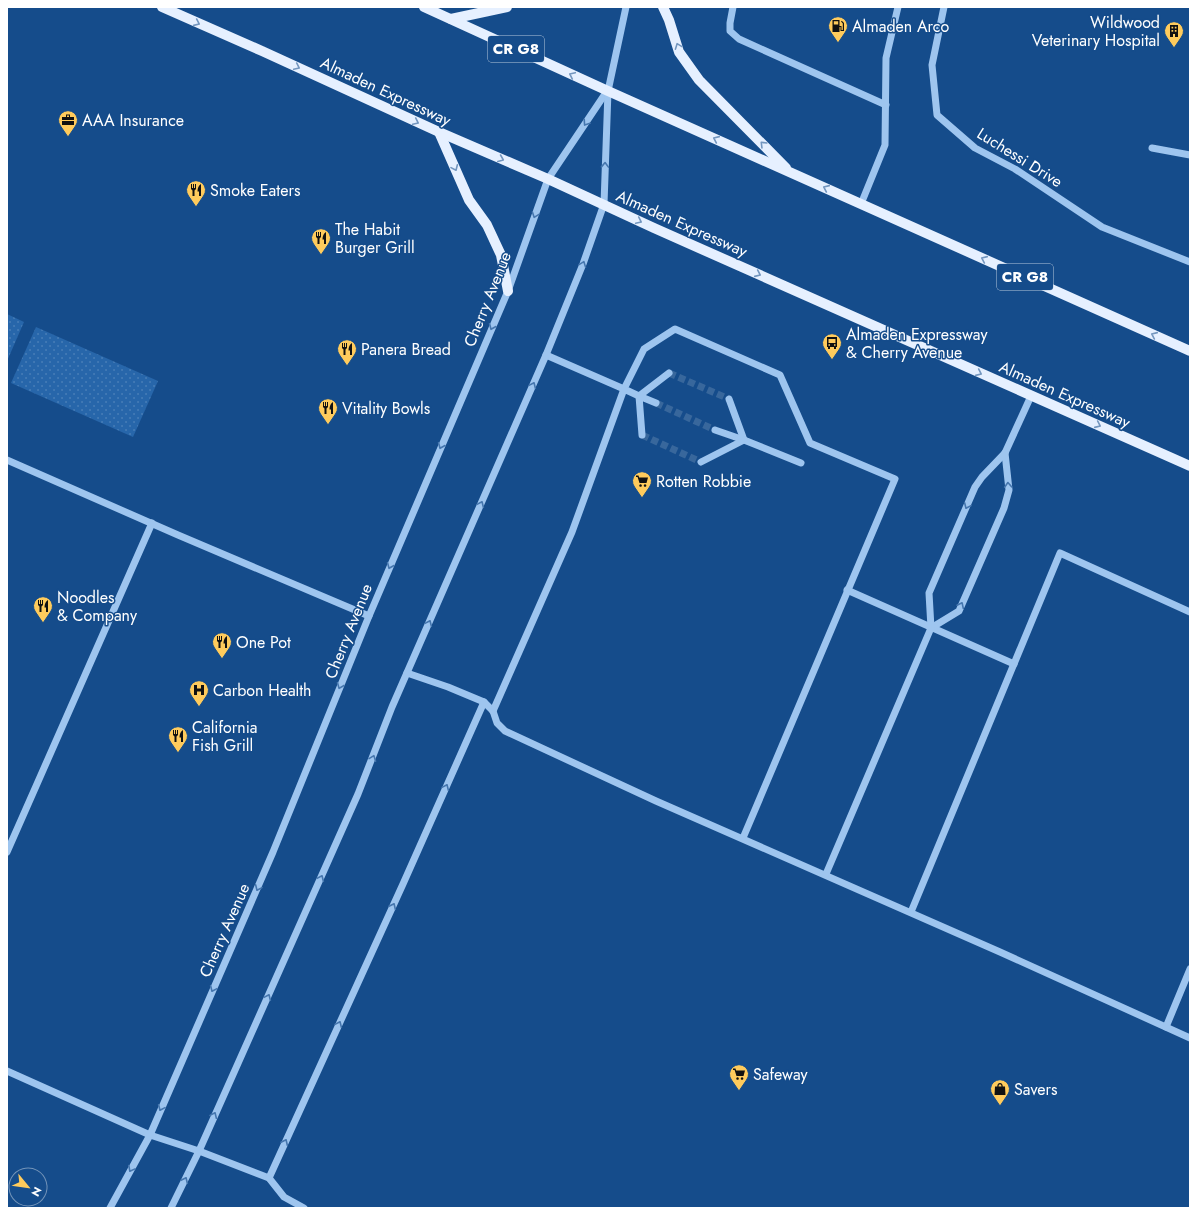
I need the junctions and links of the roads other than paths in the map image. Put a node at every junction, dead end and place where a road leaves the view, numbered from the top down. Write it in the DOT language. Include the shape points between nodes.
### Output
graph roads {
  1 [pos="162,7"];
  2 [pos="424,7"];
  3 [pos="507,7"];
  4 [pos="626,7"];
  5 [pos="663,7"];
  6 [pos="734,7"];
  7 [pos="898,7"];
  8 [pos="944,7"];
  9 [pos="452,19"];
  10 [pos="608,91"];
  11 [pos="886,105"];
  12 [pos="439,132"];
  13 [pos="1152,148"];
  14 [pos="1190,155"];
  15 [pos="790,172"];
  16 [pos="548,179"];
  17 [pos="604,204"];
  18 [pos="861,204"];
  19 [pos="1190,259"];
  20 [pos="508,291"];
  21 [pos="1190,351"];
  22 [pos="546,355"];
  23 [pos="669,373"];
  24 [pos="624,389"];
  25 [pos="638,396"];
  26 [pos="1030,396"];
  27 [pos="729,399"];
  28 [pos="656,403"];
  29 [pos="715,430"];
  30 [pos="642,435"];
  31 [pos="744,440"];
  32 [pos="1005,453"];
  33 [pos="7,460"];
  34 [pos="701,462"];
  35 [pos="801,463"];
  36 [pos="1190,466"];
  37 [pos="152,523"];
  38 [pos="847,590"];
  39 [pos="1190,612"];
  40 [pos="368,616"];
  41 [pos="931,628"];
  42 [pos="1014,664"];
  43 [pos="407,673"];
  44 [pos="484,702"];
  45 [pos="493,712"];
  46 [pos="743,838"];
  47 [pos="7,852"];
  48 [pos="826,874"];
  49 [pos="911,912"];
  50 [pos="1190,969"];
  51 [pos="1166,1028"];
  52 [pos="1190,1038"];
  53 [pos="7,1071"];
  54 [pos="150,1135"];
  55 [pos="199,1151"];
  56 [pos="269,1178"];
  57 [pos="110,1208"];
  58 [pos="171,1208"];
  59 [pos="304,1208"];
  1 -- 12 [label="main road, Almaden Expressway, one-way"];
  2 -- 9 [label="main road, CR G8"];
  3 -- 9 [label="main road"];
  4 -- 10 [label="street, Cherry Avenue"];
  15 -- 5 [label="main road, one-way" via="700,80 679,52"];
  6 -- 11 [label="street" via="730,31 739,39"];
  7 -- 11 [label="street" via="886,58"];
  8 -- 19 [label="street, Luchessi Drive" via="932,65 937,115 975,148 1015,169 1102,227"];
  10 -- 9 [label="main road, CR G8, one-way"];
  15 -- 10 [label="main road, CR G8, one-way"];
  10 -- 16 [label="street, Cherry Avenue, one-way"];
  17 -- 10 [label="street, Cherry Avenue, one-way"];
  11 -- 18 [label="street" via="885,145"];
  12 -- 16 [label="main road, Almaden Expressway, one-way"];
  12 -- 20 [label="main road, one-way" via="469,200 487,225 501,255"];
  13 -- 14 [label="street"];
  18 -- 15 [label="main road, CR G8, one-way"];
  16 -- 17 [label="main road, Almaden Expressway"];
  16 -- 20 [label="street, Cherry Avenue, one-way"];
  22 -- 17 [label="street, Cherry Avenue, one-way"];
  17 -- 26 [label="main road, Almaden Expressway, one-way"];
  21 -- 18 [label="main road, CR G8, one-way"];
  20 -- 40 [label="street, Cherry Avenue, one-way"];
  22 -- 24 [label="street"];
  43 -- 22 [label="street, Cherry Avenue, one-way"];
  23 -- 25 [label="street"];
  24 -- 25 [label="street"];
  24 -- 38 [label="street" via="644,349 675,329 780,375 810,443 895,479"];
  24 -- 45 [label="street" via="572,532"];
  25 -- 28 [label="street"];
  25 -- 30 [label="street"];
  26 -- 32 [label="street"];
  26 -- 36 [label="main road, Almaden Expressway, one-way"];
  27 -- 31 [label="street"];
  29 -- 31 [label="street"];
  31 -- 34 [label="street"];
  31 -- 35 [label="street"];
  32 -- 41 [label="street, one-way" via="975,487 928,593"];
  41 -- 32 [label="street, one-way" via="959,611 1004,508 1009,490"];
  33 -- 37 [label="street"];
  37 -- 40 [label="street"];
  37 -- 47 [label="street"];
  38 -- 41 [label="street"];
  38 -- 46 [label="street"];
  39 -- 42 [label="street" via="1060,553"];
  40 -- 54 [label="street, Cherry Avenue, one-way" via="273,852"];
  41 -- 42 [label="street"];
  41 -- 48 [label="street"];
  42 -- 49 [label="street"];
  43 -- 44 [label="street"];
  55 -- 43 [label="street, Cherry Avenue, one-way" via="358,794"];
  44 -- 45 [label="street"];
  56 -- 44 [label="street, one-way"];
  45 -- 46 [label="street" via="497,723 505,731"];
  46 -- 48 [label="street"];
  48 -- 49 [label="street"];
  49 -- 51 [label="street"];
  50 -- 51 [label="street"];
  51 -- 52 [label="street"];
  53 -- 54 [label="street"];
  54 -- 55 [label="street"];
  54 -- 57 [label="street, Cherry Avenue, one-way"];
  55 -- 56 [label="street"];
  58 -- 55 [label="street, Cherry Avenue, one-way"];
  56 -- 59 [label="street" via="284,1197"];
}
